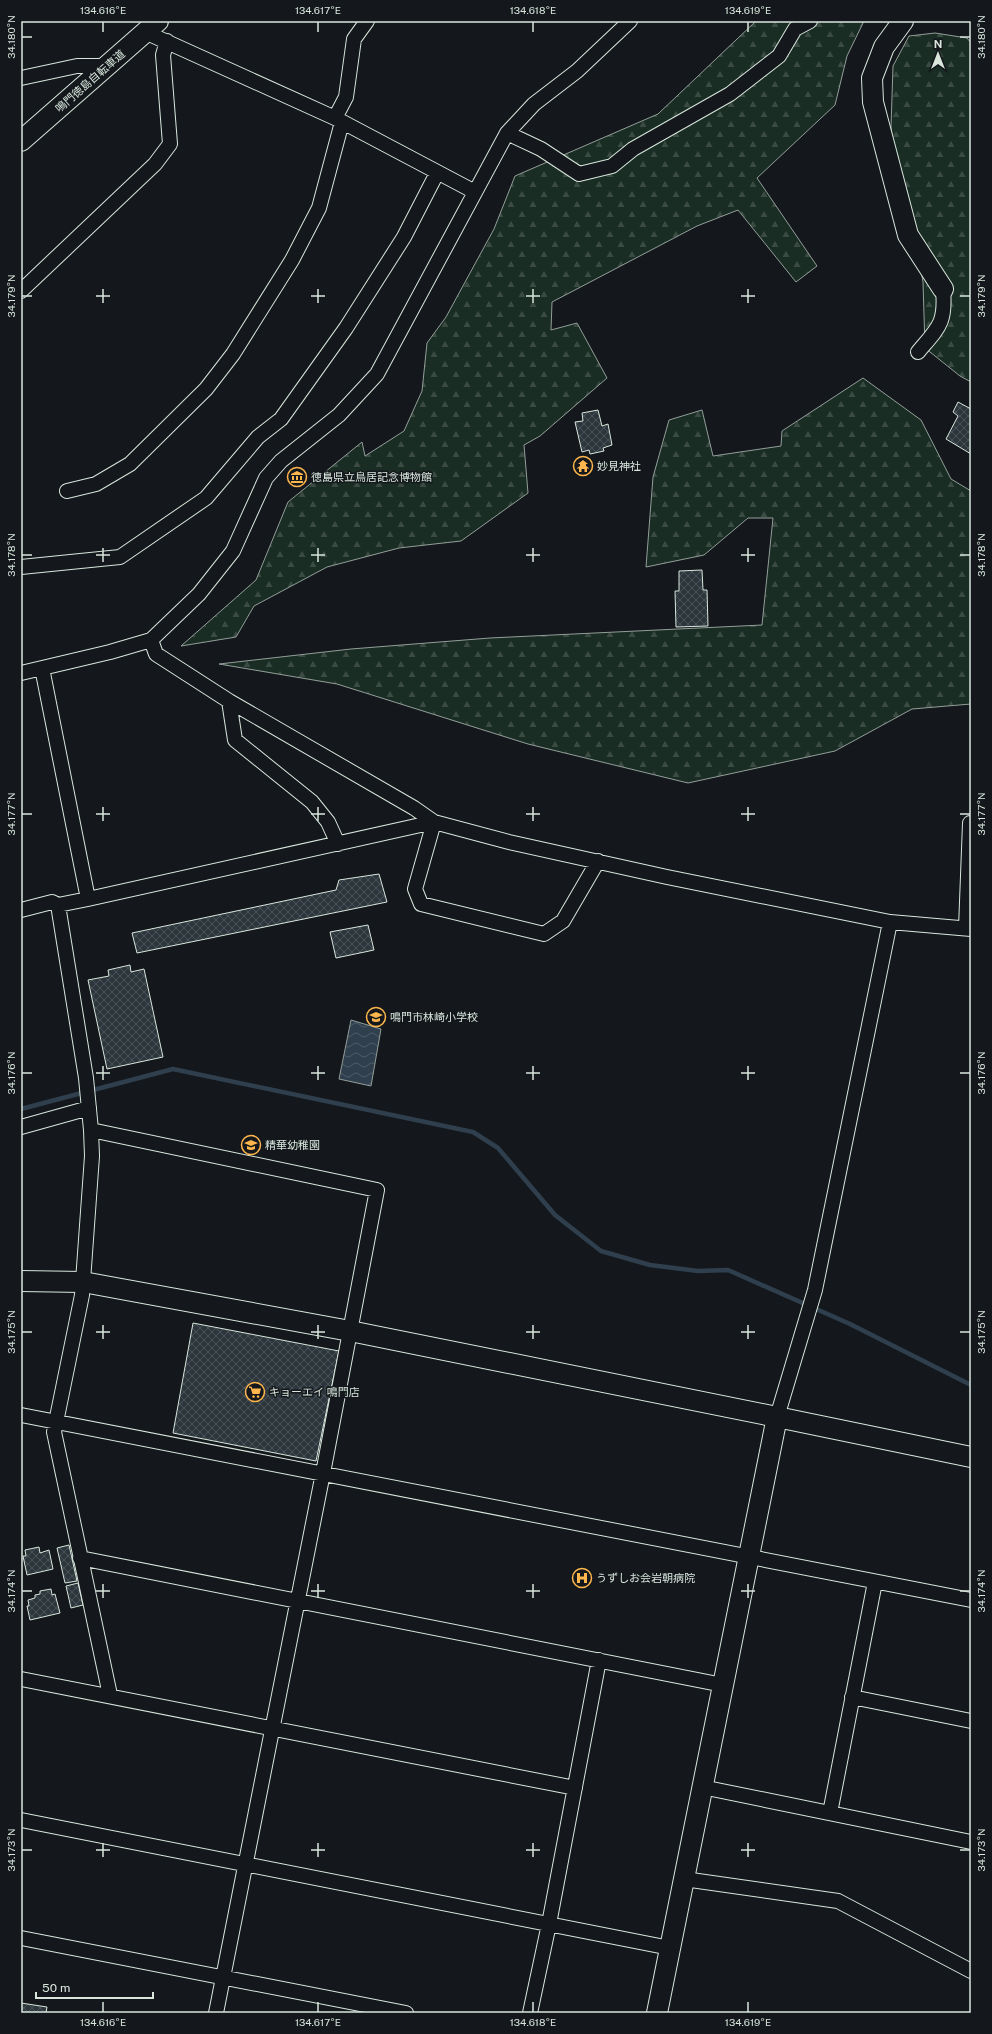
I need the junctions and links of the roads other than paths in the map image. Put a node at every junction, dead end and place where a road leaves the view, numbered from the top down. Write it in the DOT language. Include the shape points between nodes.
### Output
graph roads {
  1 [pos="367,21"];
  2 [pos="630,21"];
  3 [pos="810,21"];
  4 [pos="903,21"];
  5 [pos="152,27"];
  6 [pos="167,41"];
  7 [pos="107,66"];
  8 [pos="21,78"];
  9 [pos="338,120"];
  10 [pos="507,133"];
  11 [pos="21,141"];
  12 [pos="437,173"];
  13 [pos="475,192"];
  14 [pos="943,289"];
  15 [pos="21,291"];
  16 [pos="918,352"];
  17 [pos="67,490"];
  18 [pos="21,567"];
  19 [pos="151,640"];
  20 [pos="42,668"];
  21 [pos="21,673"];
  22 [pos="229,701"];
  23 [pos="434,822"];
  24 [pos="970,822"];
  25 [pos="338,844"];
  26 [pos="598,861"];
  27 [pos="88,899"];
  28 [pos="58,905"];
  29 [pos="21,910"];
  30 [pos="890,922"];
  31 [pos="968,929"];
  32 [pos="89,1105"];
  33 [pos="21,1127"];
  34 [pos="91,1130"];
  35 [pos="21,1281"];
  36 [pos="83,1282"];
  37 [pos="350,1331"];
  38 [pos="21,1415"];
  39 [pos="777,1417"];
  40 [pos="56,1422"];
  41 [pos="971,1458"];
  42 [pos="323,1473"];
  43 [pos="80,1558"];
  44 [pos="749,1558"];
  45 [pos="875,1582"];
  46 [pos="971,1600"];
  47 [pos="298,1601"];
  48 [pos="599,1660"];
  49 [pos="21,1679"];
  50 [pos="723,1685"];
  51 [pos="110,1695"];
  52 [pos="852,1696"];
  53 [pos="971,1721"];
  54 [pos="274,1728"];
  55 [pos="702,1787"];
  56 [pos="575,1788"];
  57 [pos="830,1813"];
  58 [pos="21,1820"];
  59 [pos="971,1842"];
  60 [pos="246,1863"];
  61 [pos="684,1879"];
  62 [pos="549,1924"];
  63 [pos="21,1938"];
  64 [pos="670,1948"];
  65 [pos="971,1971"];
  66 [pos="223,1977"];
  67 [pos="216,2013"];
  68 [pos="406,2013"];
  69 [pos="530,2013"];
  70 [pos="657,2013"];
  1 -- 9 [label="street" via="354,39 346,97"];
  2 -- 10 [label="street" via="577,71 534,104"];
  3 -- 10 [label="street" via="795,29 779,56 730,94 633,150 612,166 579,174 541,150"];
  4 -- 14 [label="street" via="884,47 872,78 873,102 908,235"];
  5 -- 6 [label="street"];
  5 -- 7 [label="street, 鳴門徳島自転車道"];
  6 -- 9 [label="street"];
  6 -- 15 [label="street" via="163,55 170,144 155,164"];
  7 -- 8 [label="street" via="77,66"];
  7 -- 11 [label="street, 鳴門徳島自転車道"];
  9 -- 12 [label="street"];
  9 -- 17 [label="street" via="319,208 292,260 233,354 206,388 130,464 96,484"];
  10 -- 13 [label="street"];
  12 -- 13 [label="street"];
  12 -- 18 [label="street" via="404,237 346,328 281,419 258,438 206,498 120,557"];
  13 -- 19 [label="street" via="378,374 339,415 281,460 266,478 233,551 199,594"];
  14 -- 16 [label="street" via="944,308 940,325"];
  19 -- 20 [label="street"];
  19 -- 22 [label="street" via="156,654"];
  20 -- 21 [label="street"];
  20 -- 27 [label="street"];
  22 -- 23 [label="street"];
  22 -- 25 [label="street" via="235,740 312,802 328,822"];
  23 -- 25 [label="street"];
  23 -- 26 [label="street" via="509,842"];
  23 -- 26 [label="street" via="415,889 421,904 544,934 563,922"];
  24 -- 31 [label="street"];
  25 -- 27 [label="street"];
  26 -- 30 [label="street"];
  27 -- 28 [label="street"];
  28 -- 29 [label="street" via="52,902"];
  28 -- 32 [label="street"];
  30 -- 31 [label="street"];
  30 -- 39 [label="street" via="816,1290"];
  32 -- 33 [label="street"];
  32 -- 34 [label="street"];
  34 -- 36 [label="street" via="92,1156"];
  34 -- 37 [label="street" via="377,1190"];
  35 -- 36 [label="street"];
  36 -- 37 [label="street"];
  36 -- 40 [label="street"];
  37 -- 39 [label="street"];
  37 -- 42 [label="street"];
  38 -- 40 [label="street"];
  39 -- 41 [label="street"];
  39 -- 44 [label="street"];
  40 -- 42 [label="street"];
  40 -- 43 [label="street" via="54,1432"];
  42 -- 44 [label="street"];
  42 -- 47 [label="street"];
  43 -- 47 [label="street"];
  43 -- 51 [label="street"];
  44 -- 45 [label="street"];
  44 -- 50 [label="street"];
  45 -- 46 [label="street"];
  45 -- 52 [label="street"];
  47 -- 48 [label="street"];
  47 -- 54 [label="street"];
  48 -- 50 [label="street"];
  48 -- 56 [label="street"];
  49 -- 51 [label="street"];
  50 -- 55 [label="street"];
  51 -- 54 [label="street"];
  52 -- 53 [label="street"];
  52 -- 57 [label="street"];
  54 -- 56 [label="street"];
  54 -- 60 [label="street"];
  55 -- 57 [label="street"];
  55 -- 61 [label="street"];
  56 -- 62 [label="street"];
  57 -- 59 [label="street"];
  58 -- 60 [label="street"];
  60 -- 62 [label="street"];
  60 -- 66 [label="street"];
  61 -- 64 [label="street"];
  61 -- 65 [label="street" via="838,1901"];
  62 -- 64 [label="street"];
  62 -- 69 [label="street"];
  63 -- 66 [label="street"];
  64 -- 70 [label="street"];
  66 -- 67 [label="street"];
  66 -- 68 [label="street"];
}
